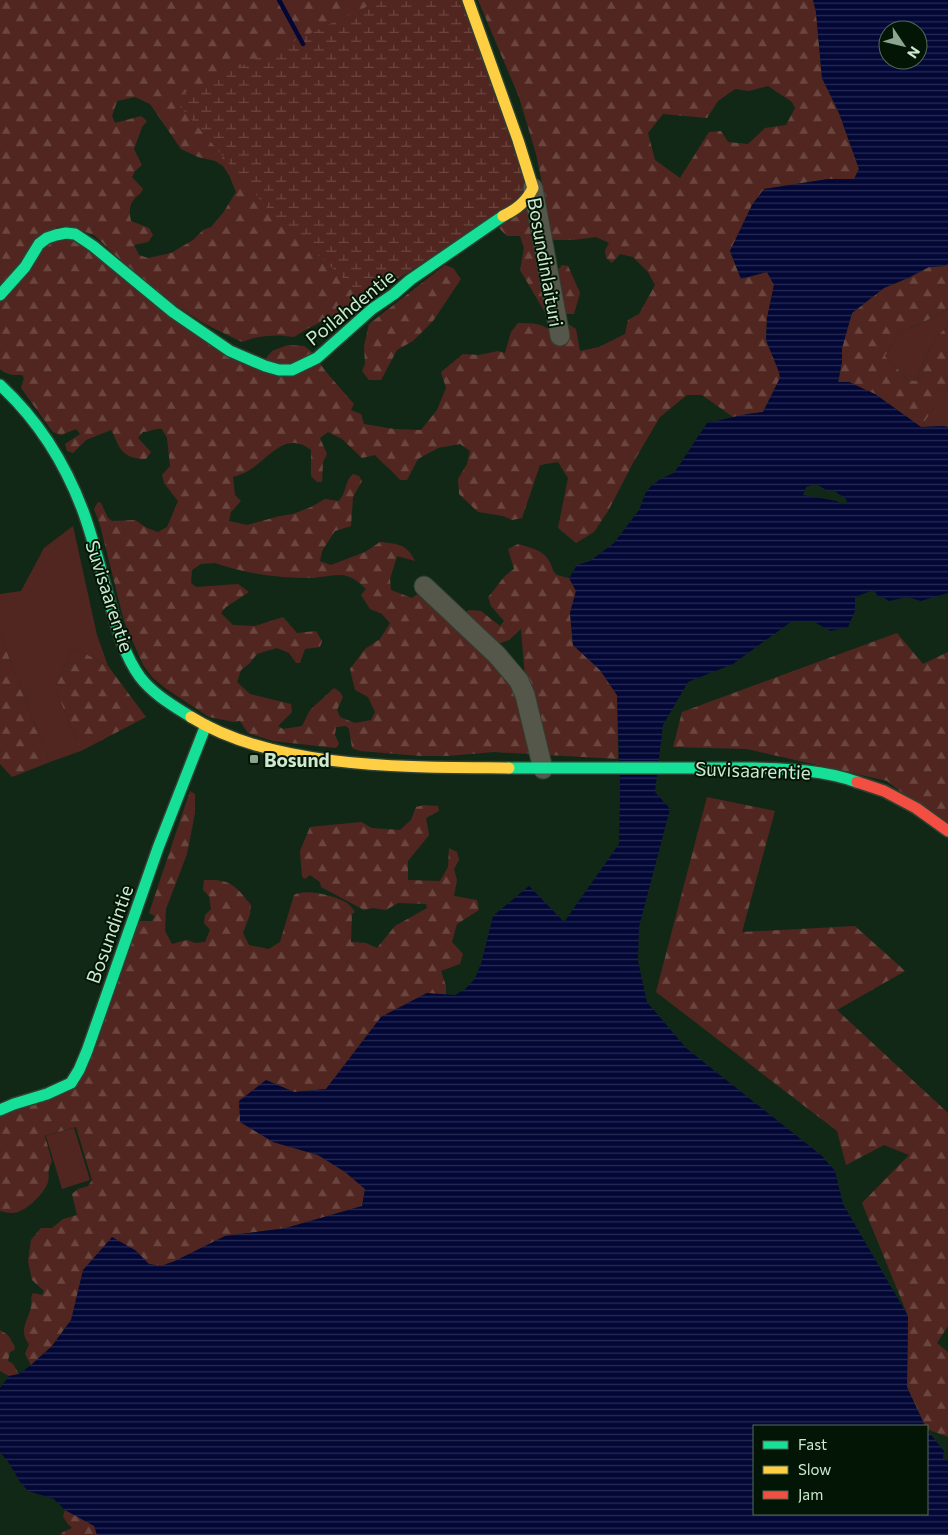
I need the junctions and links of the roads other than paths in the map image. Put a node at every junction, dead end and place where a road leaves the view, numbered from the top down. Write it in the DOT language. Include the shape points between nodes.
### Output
graph roads {
  1 [pos="468,0"];
  2 [pos="533,188"];
  3 [pos="0,295"];
  4 [pos="560,336"];
  5 [pos="0,385"];
  6 [pos="424,586"];
  7 [pos="206,725"];
  8 [pos="543,769"];
  9 [pos="948,831"];
  10 [pos="0,1110"];
  1 -- 2 [label="street"];
  2 -- 3 [label="street, Poilahdentie" via="519,209 410,280 317,358 292,370 264,366 230,351 174,312 75,234 56,235 39,244 25,267"];
  2 -- 4 [label="street, Bosundinlaituri"];
  5 -- 7 [label="street, Suvisaarentie" via="24,408 42,433 75,492 116,627 130,661 157,694"];
  6 -- 8 [label="street" via="519,680"];
  7 -- 8 [label="street, Suvisaarentie" via="247,743 314,758 435,768"];
  7 -- 10 [label="street, Bosundintie" via="158,848 79,1070 71,1083"];
  8 -- 9 [label="street, Suvisaarentie" via="808,770 852,779 888,792"];
}
